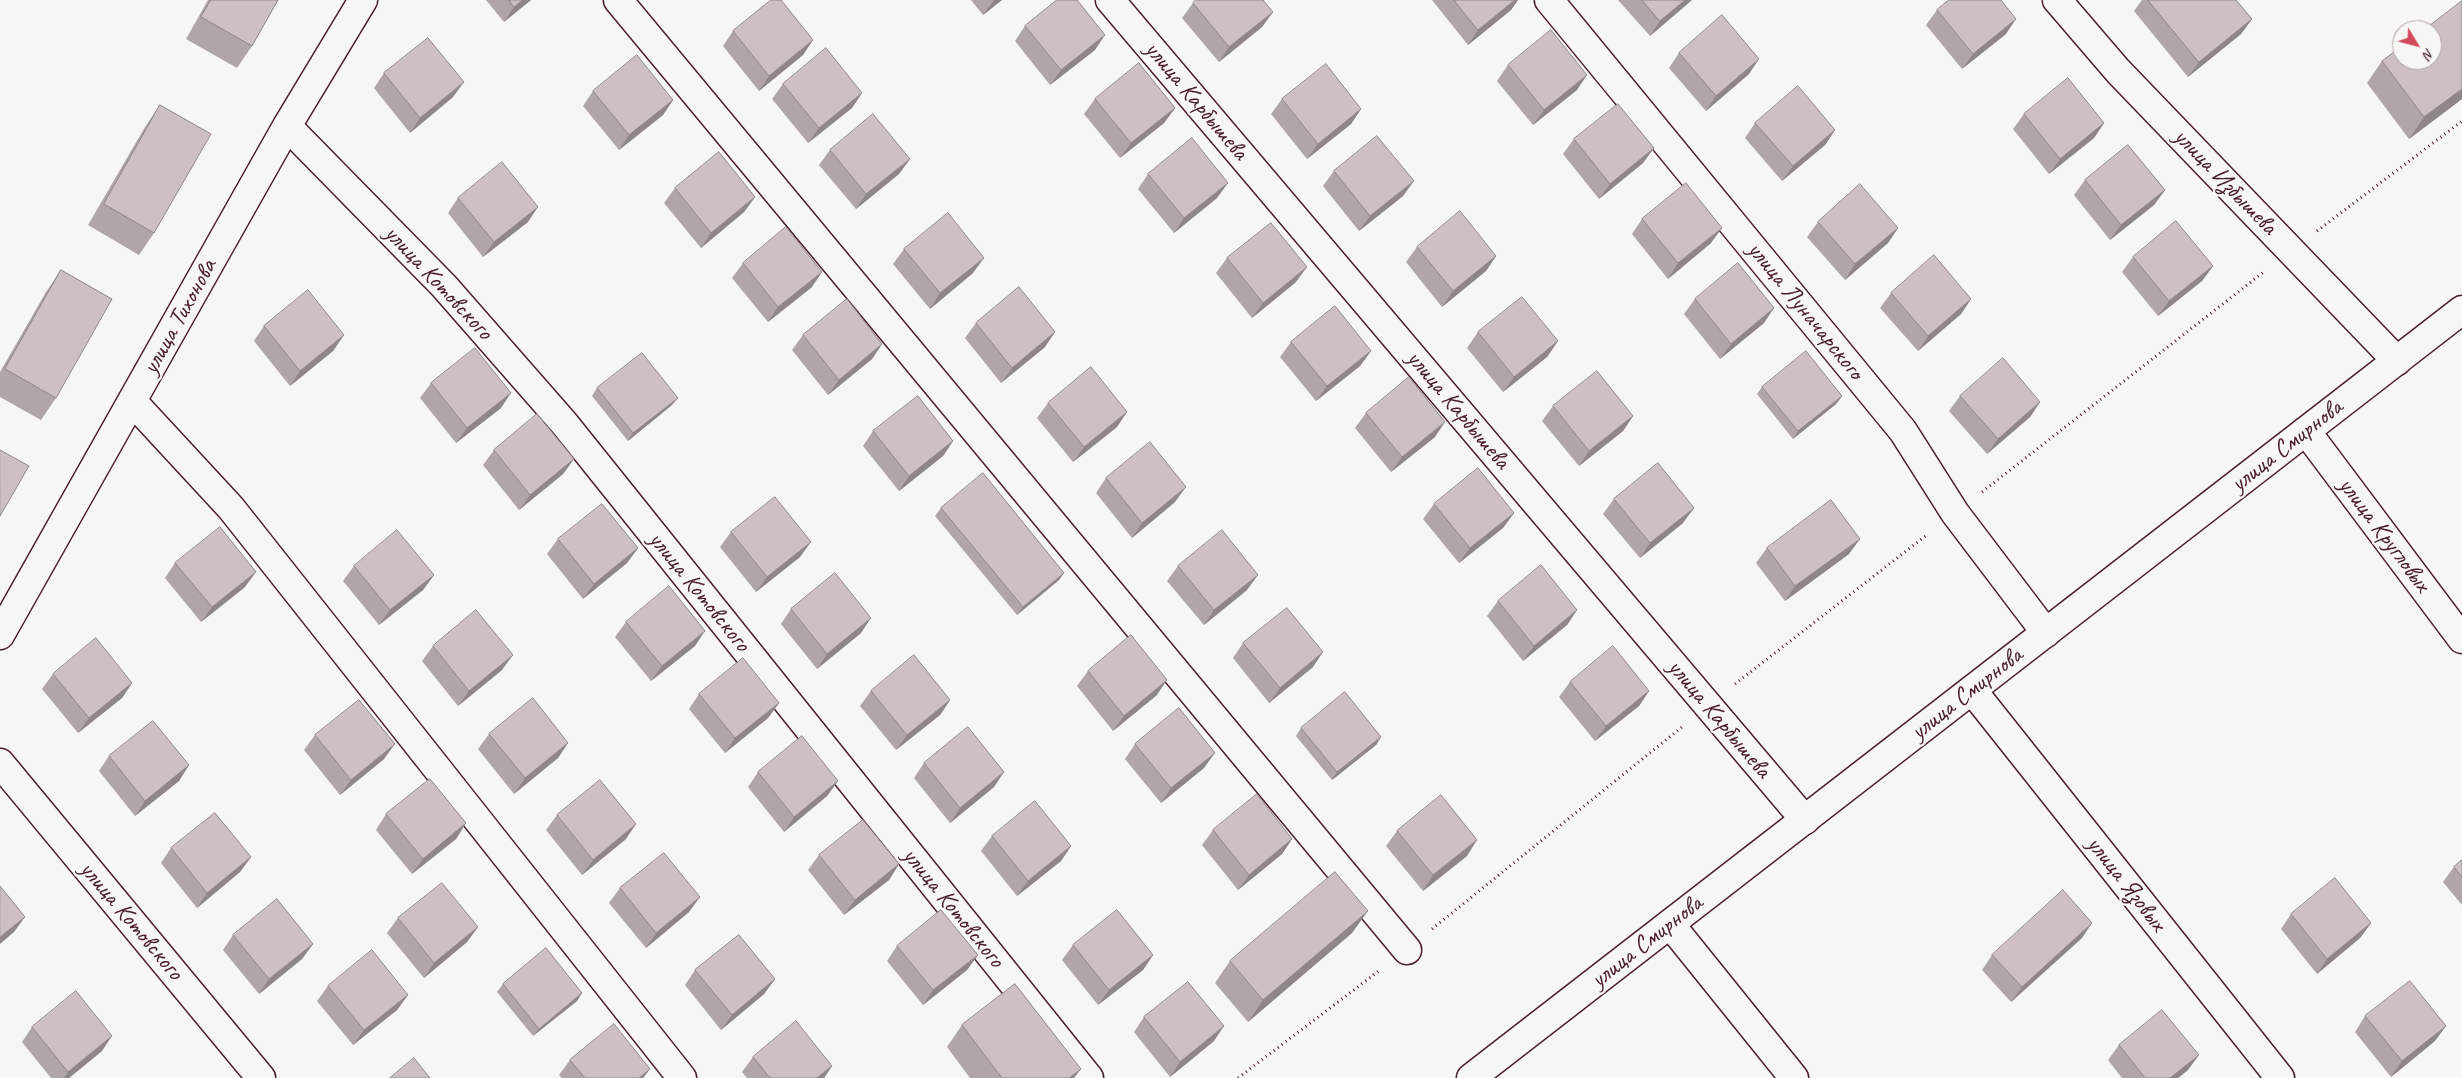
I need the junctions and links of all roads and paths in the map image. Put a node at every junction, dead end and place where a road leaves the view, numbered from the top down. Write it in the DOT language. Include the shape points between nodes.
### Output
graph roads {
  1 [pos="362,0"];
  2 [pos="618,0"];
  3 [pos="1110,0"];
  4 [pos="1549,0"];
  5 [pos="2058,0"];
  6 [pos="2462,121"];
  7 [pos="287,126"];
  8 [pos="2291,250"];
  9 [pos="2462,310"];
  10 [pos="2397,361"];
  11 [pos="132,401"];
  12 [pos="2306,431"];
  13 [pos="1955,513"];
  14 [pos="2046,633"];
  15 [pos="0,635"];
  16 [pos="2462,639"];
  17 [pos="1972,690"];
  18 [pos="1708,706"];
  19 [pos="0,763"];
  20 [pos="1805,820"];
  21 [pos="1670,924"];
  22 [pos="1407,950"];
  23 [pos="261,1078"];
  24 [pos="682,1078"];
  25 [pos="1089,1078"];
  26 [pos="1238,1078"];
  27 [pos="1472,1078"];
  28 [pos="1794,1078"];
  29 [pos="2280,1078"];
  1 -- 7 [label="street, улица Тихонова"];
  2 -- 22 [label="street"];
  3 -- 18 [label="street, улица Карбышева"];
  4 -- 13 [label="street, улица Луначарского" via="1903,431"];
  5 -- 8 [label="street, улица Избышева" via="2118,71"];
  6 -- 8 [label="path"];
  7 -- 11 [label="street, улица Тихонова"];
  7 -- 25 [label="street, улица Котовского" via="444,286 564,423"];
  8 -- 10 [label="street, улица Избышева"];
  8 -- 13 [label="path"];
  9 -- 10 [label="street, улица Смирнова"];
  10 -- 12 [label="street, улица Смирнова"];
  11 -- 15 [label="street, улица Тихонова"];
  11 -- 24 [label="street" via="231,508"];
  12 -- 14 [label="street, улица Смирнова"];
  12 -- 16 [label="street, улица Кругловых"];
  13 -- 14 [label="street, улица Луначарского"];
  13 -- 18 [label="path"];
  14 -- 17 [label="street, улица Смирнова"];
  17 -- 20 [label="street, улица Смирнова"];
  17 -- 29 [label="street, улица Язовых"];
  18 -- 20 [label="street, улица Карбышева"];
  18 -- 22 [label="path"];
  19 -- 23 [label="street, улица Котовского"];
  20 -- 21 [label="street, улица Смирнова"];
  21 -- 27 [label="street, улица Смирнова"];
  21 -- 28 [label="street"];
  22 -- 26 [label="path"];
}
